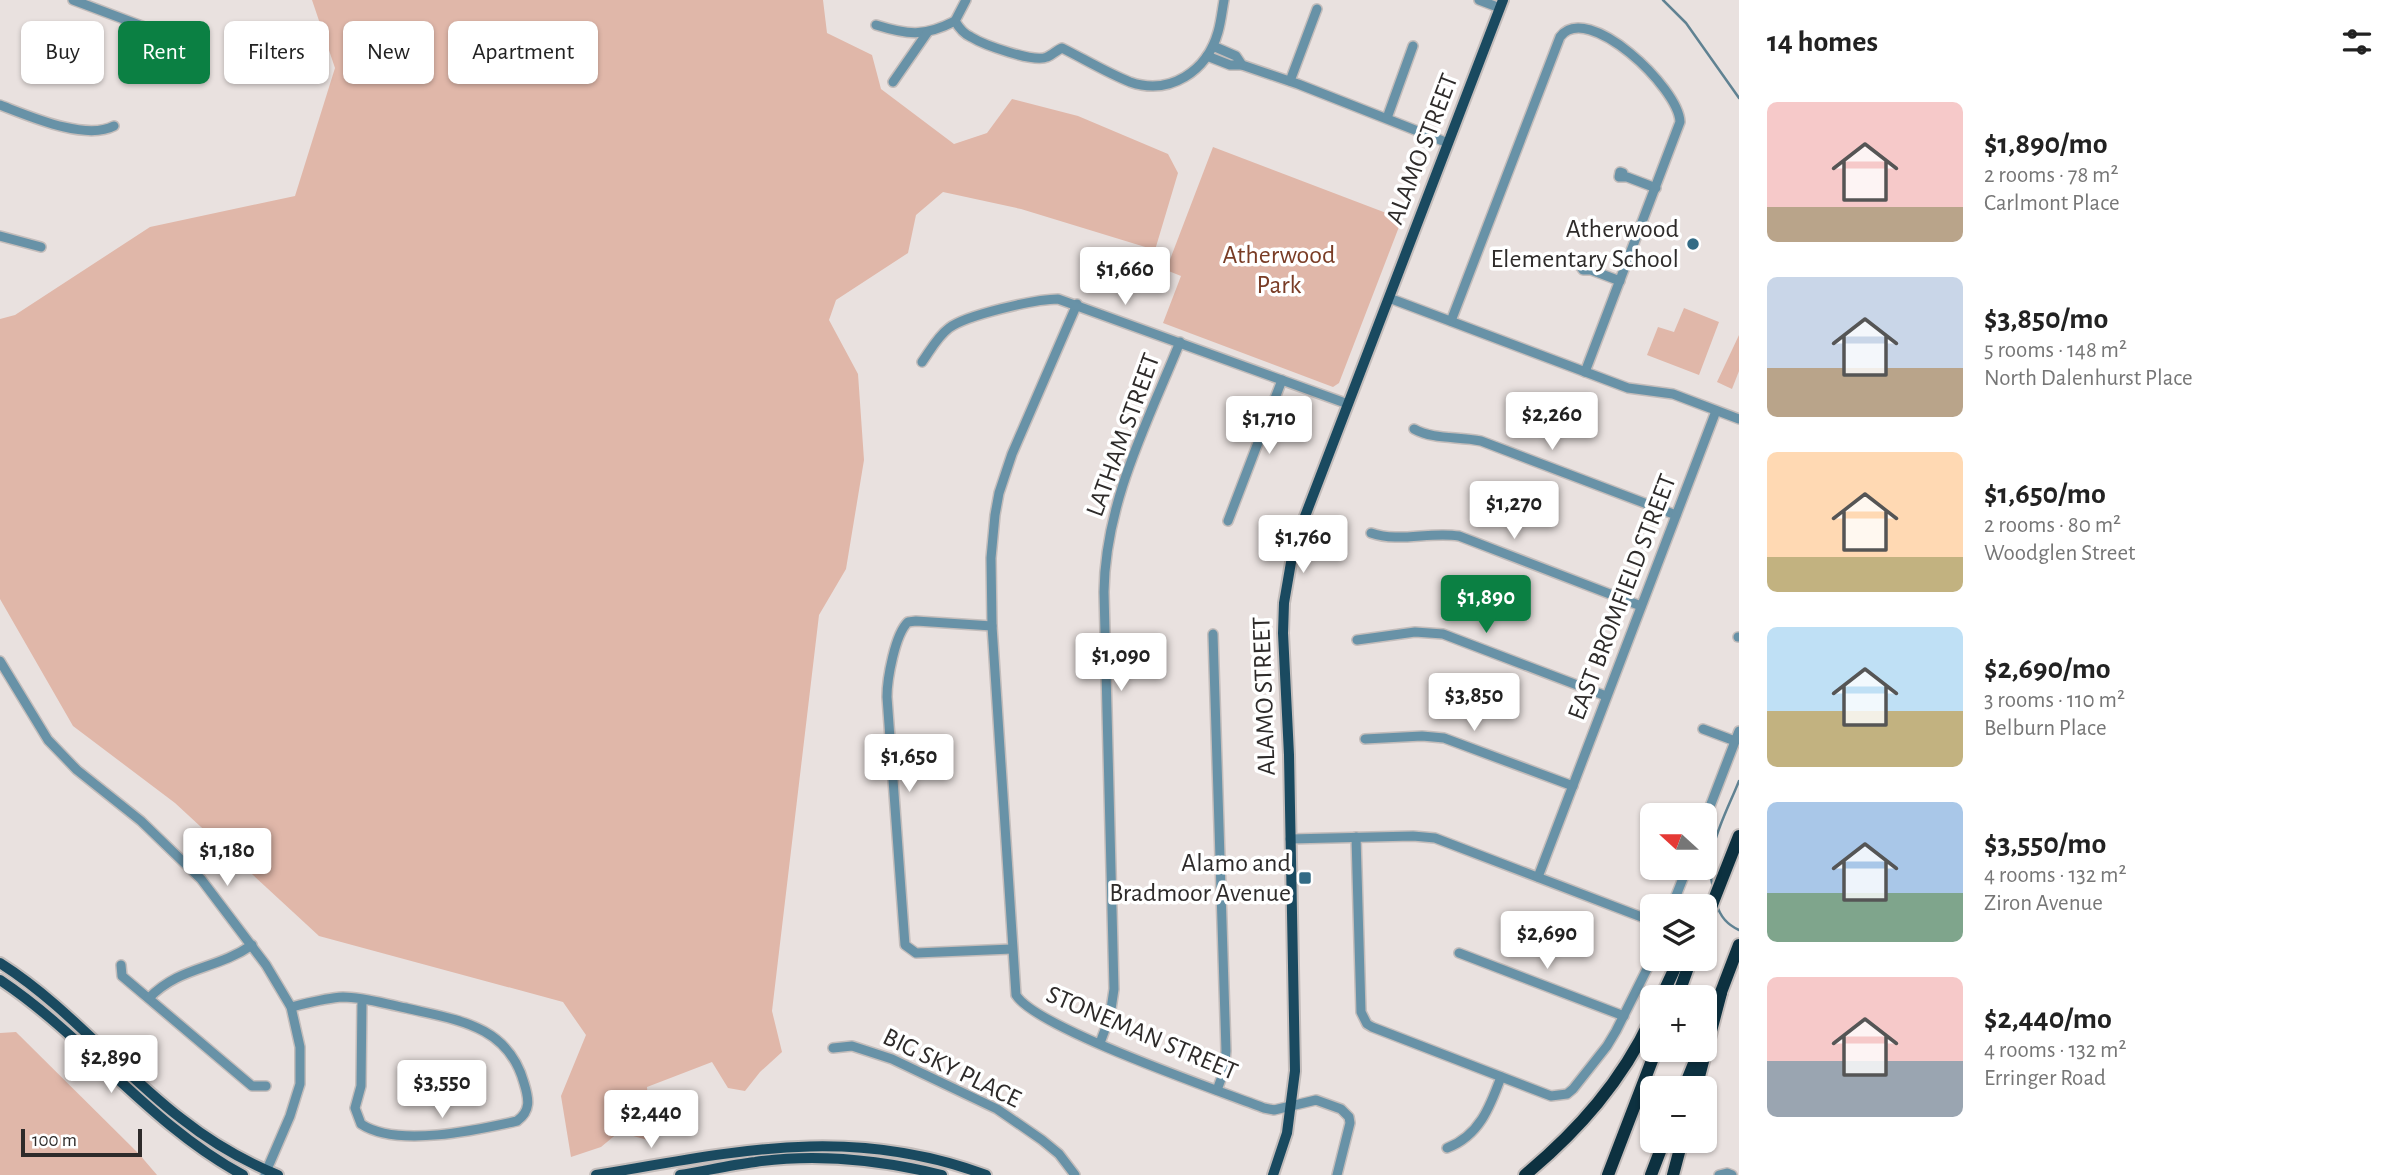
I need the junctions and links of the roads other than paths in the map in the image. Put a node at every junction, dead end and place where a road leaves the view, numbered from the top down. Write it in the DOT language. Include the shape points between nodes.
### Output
graph roads {
  1 [pos="73,0"];
  2 [pos="966,0"];
  3 [pos="1224,0"];
  4 [pos="1479,0"];
  5 [pos="1501,4"];
  6 [pos="1317,9"];
  7 [pos="129,21"];
  8 [pos="955,21"];
  9 [pos="876,25"];
  10 [pos="927,33"];
  11 [pos="1213,46"];
  12 [pos="1413,46"];
  13 [pos="1207,56"];
  14 [pos="1242,65"];
  15 [pos="1290,81"];
  16 [pos="893,82"];
  17 [pos="0,105"];
  18 [pos="1387,118"];
  19 [pos="114,126"];
  20 [pos="1448,143"];
  21 [pos="1623,173"];
  22 [pos="1656,188"];
  23 [pos="0,236"];
  24 [pos="41,247"];
  25 [pos="1586,265"];
  26 [pos="1620,281"];
  27 [pos="1389,298"];
  28 [pos="1077,304"];
  29 [pos="1451,321"];
  30 [pos="1180,342"];
  31 [pos="922,362"];
  32 [pos="1585,372"];
  33 [pos="1282,380"];
  34 [pos="1348,404"];
  35 [pos="1716,411"];
  36 [pos="1739,419"];
  37 [pos="1414,429"];
  38 [pos="1676,515"];
  39 [pos="1228,521"];
  40 [pos="1371,533"];
  41 [pos="1641,606"];
  42 [pos="992,626"];
  43 [pos="1213,634"];
  44 [pos="1357,640"];
  45 [pos="0,661"];
  46 [pos="1606,696"];
  47 [pos="1703,729"];
  48 [pos="1737,736"];
  49 [pos="1365,739"];
  50 [pos="1573,786"];
  51 [pos="1711,803"];
  52 [pos="1739,836"];
  53 [pos="1356,837"];
  54 [pos="1290,839"];
  55 [pos="1538,877"];
  56 [pos="1716,894"];
  57 [pos="1640,916"];
  58 [pos="252,945"];
  59 [pos="1738,948"];
  60 [pos="1012,949"];
  61 [pos="1460,953"];
  62 [pos="0,963"];
  63 [pos="121,965"];
  64 [pos="1646,971"];
  65 [pos="0,980"];
  66 [pos="1721,993"];
  67 [pos="149,998"];
  68 [pos="362,999"];
  69 [pos="1717,1003"];
  70 [pos="290,1007"];
  71 [pos="1624,1016"];
  72 [pos="1640,1038"];
  73 [pos="1100,1043"];
  74 [pos="833,1048"];
  75 [pos="1651,1062"];
  76 [pos="1699,1076"];
  77 [pos="1501,1077"];
  78 [pos="266,1086"];
  79 [pos="1217,1090"];
  80 [pos="1291,1105"];
  81 [pos="1447,1148"];
  82 [pos="1659,1153"];
  83 [pos="1679,1153"];
  84 [pos="266,1173"];
  85 [pos="243,1175"];
  86 [pos="278,1175"];
  87 [pos="596,1175"];
  88 [pos="680,1175"];
  89 [pos="942,1175"];
  90 [pos="986,1175"];
  91 [pos="1075,1175"];
  92 [pos="1273,1175"];
  93 [pos="1337,1175"];
  94 [pos="1525,1175"];
  95 [pos="1608,1175"];
  96 [pos="1651,1175"];
  97 [pos="1673,1175"];
  98 [pos="1719,1175"];
  99 [pos="1732,1175"];
  1 -- 7 [label="street"];
  2 -- 8 [label="street"];
  3 -- 11 [label="street"];
  4 -- 5 [label="street"];
  5 -- 20 [label="main road, ALAMO STREET"];
  6 -- 15 [label="street"];
  8 -- 10 [label="street"];
  8 -- 13 [label="street" via="970,37 992,47 1035,59 1047,58 1062,48 1130,82 1154,86 1173,84"];
  9 -- 10 [label="street"];
  10 -- 16 [label="street"];
  11 -- 13 [label="street"];
  11 -- 14 [label="street" via="1236,56"];
  12 -- 18 [label="street"];
  13 -- 14 [label="street"];
  14 -- 15 [label="street"];
  15 -- 18 [label="street"];
  17 -- 19 [label="street" via="80,129 105,131"];
  18 -- 20 [label="street"];
  20 -- 27 [label="main road, ALAMO STREET"];
  21 -- 22 [label="street" via="1619,177"];
  22 -- 26 [label="street"];
  22 -- 29 [label="street" via="1679,129 1676,106 1634,53 1610,37 1568,28 1560,37"];
  23 -- 24 [label="street"];
  25 -- 26 [label="street" via="1583,270"];
  26 -- 32 [label="street"];
  27 -- 29 [label="street"];
  27 -- 34 [label="main road, ALAMO STREET"];
  28 -- 30 [label="street"];
  28 -- 31 [label="street" via="1049,299 965,319 946,330"];
  28 -- 42 [label="street, STONEMAN STREET" via="999,493 991,558"];
  29 -- 32 [label="street"];
  30 -- 33 [label="street"];
  30 -- 73 [label="street, LATHAM STREET" via="1123,482 1106,547 1114,989"];
  32 -- 35 [label="street" via="1628,388 1673,394"];
  33 -- 34 [label="street"];
  33 -- 39 [label="street"];
  34 -- 54 [label="main road, ALAMO STREET" via="1294,545 1284,603"];
  35 -- 36 [label="street"];
  35 -- 38 [label="street, EAST BROMFIELD STREET"];
  37 -- 38 [label="street" via="1432,437 1481,441"];
  38 -- 41 [label="street, EAST BROMFIELD STREET"];
  40 -- 41 [label="street" via="1389,538 1432,533 1459,536"];
  41 -- 46 [label="street, EAST BROMFIELD STREET"];
  42 -- 60 [label="street, STONEMAN STREET"];
  42 -- 60 [label="street" via="908,622 900,634 887,697 905,945 916,954"];
  43 -- 79 [label="street" via="1226,1051"];
  44 -- 46 [label="street" via="1415,632 1443,635"];
  45 -- 58 [label="street" via="61,756 172,849"];
  46 -- 50 [label="street, EAST BROMFIELD STREET"];
  47 -- 48 [label="street"];
  48 -- 51 [label="street"];
  49 -- 50 [label="street" via="1444,738"];
  50 -- 55 [label="street, EAST BROMFIELD STREET"];
  52 -- 56 [label="highway"];
  53 -- 54 [label="street"];
  53 -- 55 [label="street" via="1435,838"];
  53 -- 77 [label="street" via="1363,1018 1373,1027"];
  54 -- 80 [label="main road, ALAMO STREET" via="1295,1071"];
  55 -- 57 [label="street"];
  58 -- 67 [label="street" via="220,963 171,979"];
  58 -- 70 [label="street"];
  59 -- 66 [label="highway"];
  60 -- 73 [label="street, STONEMAN STREET" via="1020,1001 1056,1024"];
  61 -- 71 [label="street"];
  62 -- 84 [label="main road" via="37,989 180,1118"];
  63 -- 67 [label="street" via="122,976"];
  64 -- 71 [label="street"];
  65 -- 85 [label="main road" via="172,1129"];
  66 -- 69 [label="highway"];
  66 -- 76 [label="highway"];
  67 -- 78 [label="street" via="252,1086"];
  68 -- 68 [label="street" via="361,1086 355,1108 361,1124 383,1132 441,1135 517,1121 528,1110 517,1065 497,1040 469,1023"];
  68 -- 70 [label="street" via="329,998"];
  70 -- 84 [label="street" via="300,1047 300,1084"];
  71 -- 77 [label="street" via="1573,1089 1559,1097"];
  72 -- 94 [label="highway" via="1586,1119"];
  73 -- 79 [label="street, STONEMAN STREET"];
  74 -- 91 [label="street, BIG SKY PLACE" via="852,1046 872,1052 997,1109 1059,1154"];
  75 -- 95 [label="highway"];
  77 -- 81 [label="street" via="1476,1128 1462,1143"];
  79 -- 80 [label="street, STONEMAN STREET" via="1274,1110"];
  80 -- 92 [label="main road, ALAMO STREET"];
  80 -- 93 [label="street, STONEMAN STREET" via="1316,1100 1341,1108 1349,1117"];
  82 -- 96 [label="highway"];
  83 -- 97 [label="highway"];
  84 -- 86 [label="main road"];
  87 -- 90 [label="main road" via="748,1150 835,1145 894,1151"];
  88 -- 89 [label="main road" via="755,1162 831,1158"];
  98 -- 99 [label="street"];
}
